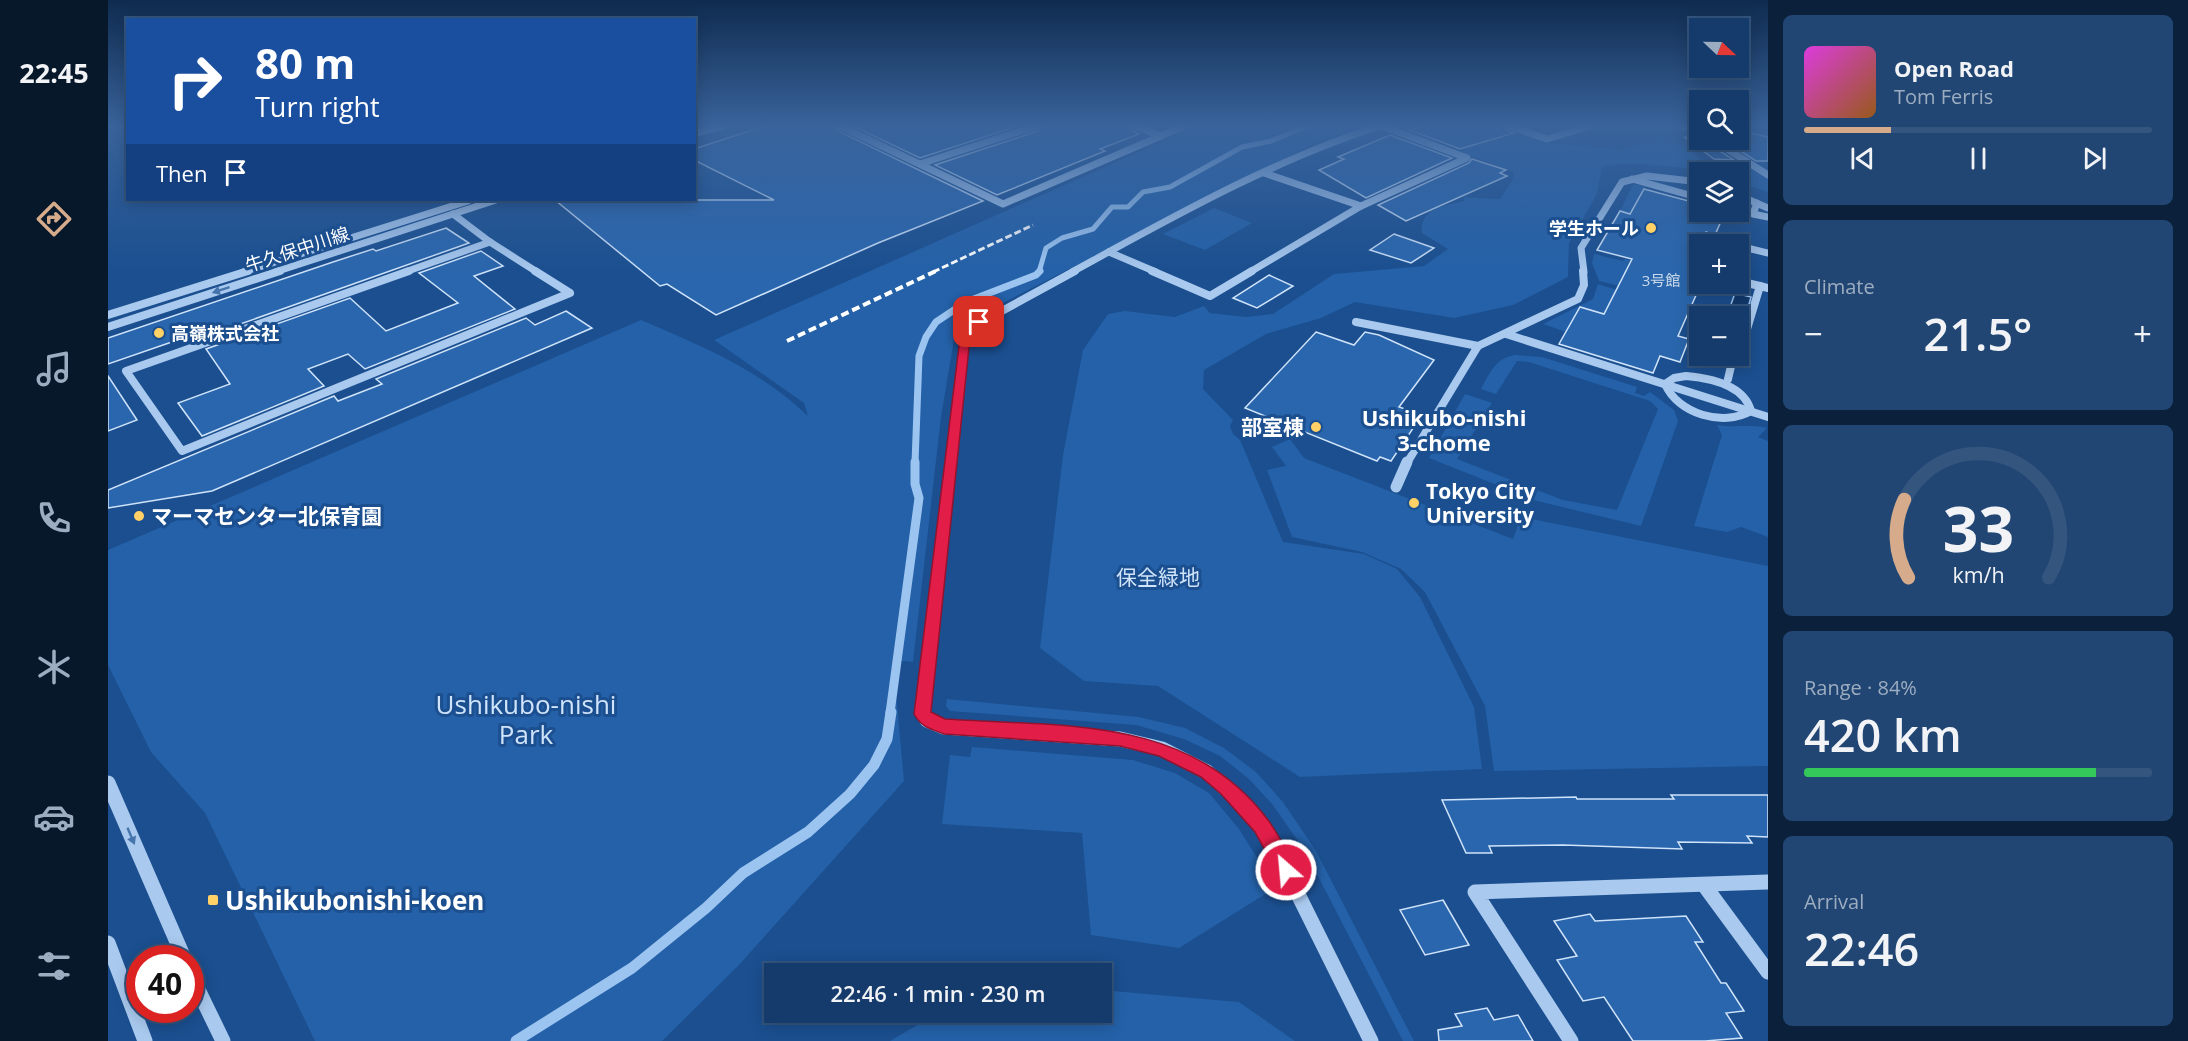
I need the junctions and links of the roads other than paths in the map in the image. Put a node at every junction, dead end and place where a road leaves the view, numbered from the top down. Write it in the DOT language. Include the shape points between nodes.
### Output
graph roads {
  1 [pos="942,175"];
  2 [pos="1071,175"];
  3 [pos="1261,175"];
  4 [pos="1269,175"];
  5 [pos="1431,175"];
  6 [pos="1631,179"];
  7 [pos="1689,180"];
  8 [pos="1689,195"];
  9 [pos="1749,200"];
  10 [pos="470,201"];
  11 [pos="493,201"];
  12 [pos="1757,203"];
  13 [pos="1362,206"];
  14 [pos="1768,208"];
  15 [pos="453,214"];
  16 [pos="1768,218"];
  17 [pos="490,242"];
  18 [pos="1749,248"];
  19 [pos="1109,252"];
  20 [pos="1768,253"];
  21 [pos="1749,284"];
  22 [pos="1764,287"];
  23 [pos="108,315"];
  24 [pos="1356,322"];
  25 [pos="108,327"];
  26 [pos="1506,334"];
  27 [pos="1478,346"];
  28 [pos="1728,379"];
  29 [pos="1665,384"];
  30 [pos="1751,411"];
  31 [pos="1768,417"];
  32 [pos="1396,486"];
  33 [pos="108,783"];
  34 [pos="1768,882"];
  35 [pos="1704,885"];
  36 [pos="108,943"];
  37 [pos="178,945"];
  38 [pos="1768,972"];
  39 [pos="204,1002"];
  40 [pos="145,1041"];
  41 [pos="223,1041"];
  42 [pos="1371,1041"];
  43 [pos="1571,1041"];
  1 -- 2 [label="street" via="1003,204"];
  3 -- 19 [label="street"];
  4 -- 13 [label="street"];
  5 -- 13 [label="street"];
  6 -- 7 [label="street"];
  6 -- 8 [label="street"];
  6 -- 26 [label="street" via="1622,182 1581,248 1580,258 1587,277 1578,299"];
  9 -- 12 [label="street"];
  10 -- 23 [label="street, 牛久保中川線"];
  11 -- 15 [label="street, 牛久保中川線"];
  12 -- 14 [label="street"];
  12 -- 16 [label="street" via="1753,214"];
  13 -- 19 [label="street" via="1210,296"];
  15 -- 17 [label="street"];
  15 -- 25 [label="street, 牛久保中川線, one-way"];
  17 -- 17 [label="street" via="570,293 182,451 126,372"];
  18 -- 20 [label="street"];
  19 -- 42 [label="street" via="979,322 966,333 922,714 944,727 1142,742 1207,772 1245,806 1275,848"];
  21 -- 22 [label="street"];
  22 -- 28 [label="street"];
  24 -- 27 [label="street"];
  26 -- 27 [label="street"];
  26 -- 29 [label="street"];
  27 -- 32 [label="street"];
  29 -- 30 [label="street"];
  29 -- 30 [label="street" via="1671,398 1700,413 1736,418"];
  29 -- 30 [label="street" via="1686,376 1718,382 1742,394"];
  30 -- 31 [label="street"];
  33 -- 37 [label="street, one-way"];
  34 -- 35 [label="street"];
  35 -- 38 [label="street"];
  35 -- 43 [label="street" via="1475,892"];
  36 -- 40 [label="street"];
  39 -- 41 [label="street"];
}
